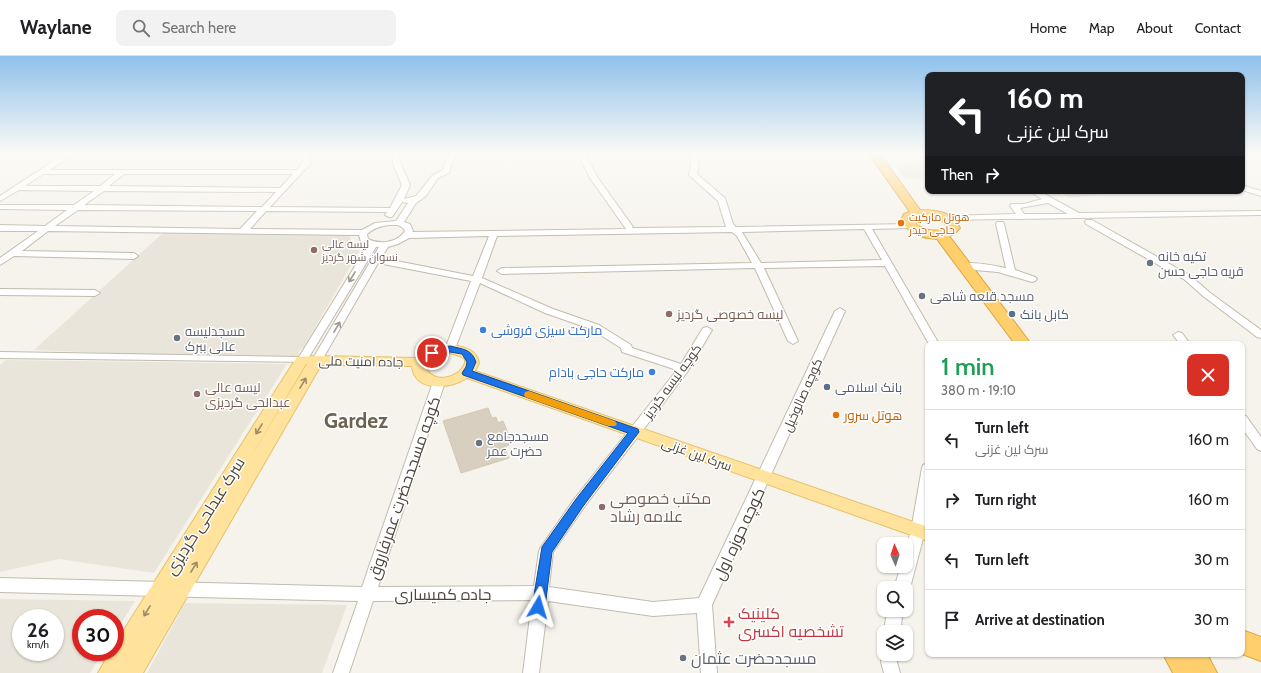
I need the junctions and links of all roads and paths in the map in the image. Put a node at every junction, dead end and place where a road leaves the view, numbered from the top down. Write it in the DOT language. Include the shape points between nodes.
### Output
graph roads {
  1 [pos="24,183"];
  2 [pos="109,183"];
  3 [pos="289,183"];
  4 [pos="405,183"];
  5 [pos="431,183"];
  6 [pos="597,183"];
  7 [pos="703,183"];
  8 [pos="892,183"];
  9 [pos="895,183"];
  10 [pos="16,188"];
  11 [pos="103,188"];
  12 [pos="1245,188"];
  13 [pos="282,190"];
  14 [pos="1039,194"];
  15 [pos="1261,194"];
  16 [pos="0,198"];
  17 [pos="1050,200"];
  18 [pos="398,201"];
  19 [pos="413,201"];
  20 [pos="78,206"];
  21 [pos="0,207"];
  22 [pos="264,209"];
  23 [pos="392,210"];
  24 [pos="1261,213"];
  25 [pos="1079,216"];
  26 [pos="1022,217"];
  27 [pos="914,218"];
  28 [pos="1261,219"];
  29 [pos="949,222"];
  30 [pos="1089,222"];
  31 [pos="399,223"];
  32 [pos="383,224"];
  33 [pos="1000,224"];
  34 [pos="629,227"];
  35 [pos="731,227"];
  36 [pos="867,227"];
  37 [pos="0,228"];
  38 [pos="47,229"];
  39 [pos="243,231"];
  40 [pos="364,232"];
  41 [pos="409,233"];
  42 [pos="494,233"];
  43 [pos="936,234"];
  44 [pos="373,244"];
  45 [pos="385,244"];
  46 [pos="0,253"];
  47 [pos="13,253"];
  48 [pos="134,256"];
  49 [pos="375,260"];
  50 [pos="0,262"];
  51 [pos="887,263"];
  52 [pos="758,266"];
  53 [pos="963,266"];
  54 [pos="502,271"];
  55 [pos="1011,271"];
  56 [pos="476,279"];
  57 [pos="1032,279"];
  58 [pos="0,292"];
  59 [pos="95,293"];
  60 [pos="840,311"];
  61 [pos="707,330"];
  62 [pos="1178,335"];
  63 [pos="1261,335"];
  64 [pos="793,341"];
  65 [pos="932,341"];
  66 [pos="1009,341"];
  67 [pos="1021,341"];
  68 [pos="1183,341"];
  69 [pos="450,349"];
  70 [pos="0,355"];
  71 [pos="310,360"];
  72 [pos="420,362"];
  73 [pos="684,369"];
  74 [pos="466,373"];
  75 [pos="440,382"];
  76 [pos="1245,423"];
  77 [pos="634,432"];
  78 [pos="1261,446"];
  79 [pos="764,478"];
  80 [pos="925,506"];
  81 [pos="923,532"];
  82 [pos="905,581"];
  83 [pos="0,585"];
  84 [pos="161,588"];
  85 [pos="181,588"];
  86 [pos="540,593"];
  87 [pos="368,594"];
  88 [pos="704,605"];
  89 [pos="1245,643"];
  90 [pos="1261,649"];
  91 [pos="1177,657"];
  92 [pos="1194,657"];
  93 [pos="889,661"];
  94 [pos="109,673"];
  95 [pos="132,673"];
  96 [pos="340,673"];
  97 [pos="530,673"];
  98 [pos="709,673"];
  99 [pos="892,673"];
  100 [pos="1188,673"];
  101 [pos="1204,673"];
  1 -- 10 [label="street"];
  2 -- 11 [label="street"];
  3 -- 13 [label="street"];
  4 -- 18 [label="street"];
  5 -- 19 [label="street" via="424,196"];
  6 -- 34 [label="street"];
  7 -- 35 [label="street" via="722,200"];
  8 -- 27 [label="highway"];
  9 -- 27 [label="highway"];
  10 -- 11 [label="street"];
  10 -- 16 [label="street"];
  11 -- 13 [label="street"];
  11 -- 20 [label="street"];
  12 -- 15 [label="street"];
  13 -- 22 [label="street"];
  14 -- 17 [label="street"];
  17 -- 25 [label="street"];
  17 -- 26 [label="street" via="1014,206"];
  18 -- 19 [label="street"];
  18 -- 23 [label="street"];
  19 -- 31 [label="street"];
  20 -- 21 [label="street"];
  20 -- 22 [label="street"];
  20 -- 38 [label="street"];
  22 -- 23 [label="street"];
  22 -- 39 [label="street"];
  23 -- 32 [label="street"];
  24 -- 25 [label="street"];
  25 -- 26 [label="street"];
  26 -- 29 [label="street"];
  27 -- 29 [label="highway"];
  27 -- 35 [label="street"];
  27 -- 36 [label="street"];
  27 -- 43 [label="highway" via="917,230"];
  28 -- 30 [label="street"];
  29 -- 33 [label="street"];
  29 -- 43 [label="highway" via="954,228 951,231"];
  30 -- 33 [label="street"];
  30 -- 63 [label="street" via="1188,278"];
  31 -- 32 [label="street"];
  31 -- 41 [label="street" via="407,226"];
  32 -- 40 [label="street"];
  33 -- 55 [label="street"];
  34 -- 35 [label="street"];
  34 -- 41 [label="street"];
  35 -- 36 [label="street"];
  35 -- 42 [label="street"];
  35 -- 52 [label="street" via="741,235"];
  36 -- 51 [label="street"];
  37 -- 38 [label="street"];
  38 -- 39 [label="street"];
  38 -- 47 [label="street"];
  39 -- 40 [label="street"];
  40 -- 44 [label="street" via="364,240"];
  41 -- 42 [label="street"];
  41 -- 45 [label="street" via="399,241"];
  42 -- 56 [label="street"];
  43 -- 53 [label="highway"];
  43 -- 66 [label="highway"];
  44 -- 45 [label="street"];
  44 -- 71 [label="street, one-way"];
  45 -- 49 [label="street"];
  46 -- 47 [label="street"];
  47 -- 48 [label="street"];
  47 -- 50 [label="street"];
  49 -- 56 [label="street"];
  71 -- 49 [label="street, one-way"];
  51 -- 52 [label="street"];
  51 -- 65 [label="street"];
  52 -- 54 [label="street"];
  52 -- 64 [label="street"];
  53 -- 55 [label="street" via="984,266"];
  53 -- 67 [label="highway"];
  55 -- 57 [label="street"];
  56 -- 69 [label="street"];
  56 -- 73 [label="street" via="548,311 595,327 627,347 626,350"];
  58 -- 59 [label="street"];
  60 -- 79 [label="street, کوچه صالوخیل"];
  61 -- 73 [label="street, کوچه لیسه گردیز"];
  62 -- 68 [label="street"];
  69 -- 72 [label="main road" via="432,353"];
  69 -- 74 [label="main road" via="465,352 470,356 471,367"];
  70 -- 71 [label="street"];
  71 -- 72 [label="main road, جاده امنیت ملی"];
  71 -- 84 [label="main road, سرک عبدلحی گردیزی, one-way"];
  85 -- 71 [label="main road, one-way"];
  72 -- 75 [label="main road" via="418,368 423,378"];
  73 -- 77 [label="street, کوچه لیسه گردیز"];
  74 -- 75 [label="main road" via="450,381"];
  74 -- 77 [label="main road, سرک لین غزنی"];
  75 -- 87 [label="street, کوچه مسجدحضرت عمرفاروق"];
  76 -- 78 [label="street"];
  77 -- 79 [label="main road, سرک لین غزنی"];
  77 -- 86 [label="street, کوچه لیسه گردیز" via="546,551"];
  79 -- 81 [label="main road, سرک لین غزنی"];
  79 -- 88 [label="street, کوچه حوزه اول"];
  80 -- 81 [label="street"];
  81 -- 82 [label="street"];
  83 -- 84 [label="street, جاده کمیساری"];
  84 -- 85 [label="street, جاده کمیساری"];
  84 -- 94 [label="main road, سرک عبدلحی گردیزی, one-way"];
  85 -- 87 [label="street, جاده کمیساری"];
  85 -- 95 [label="main road"];
  86 -- 87 [label="street, جاده کمیساری"];
  86 -- 88 [label="street, جاده کمیساری" via="653,609"];
  86 -- 97 [label="street, کوچه لیسه گردیز"];
  87 -- 96 [label="street, کوچه مسجدحضرت عمرفاروق"];
  88 -- 98 [label="street"];
  89 -- 90 [label="highway"];
  91 -- 100 [label="highway"];
  92 -- 101 [label="highway"];
  93 -- 99 [label="street"];
}
